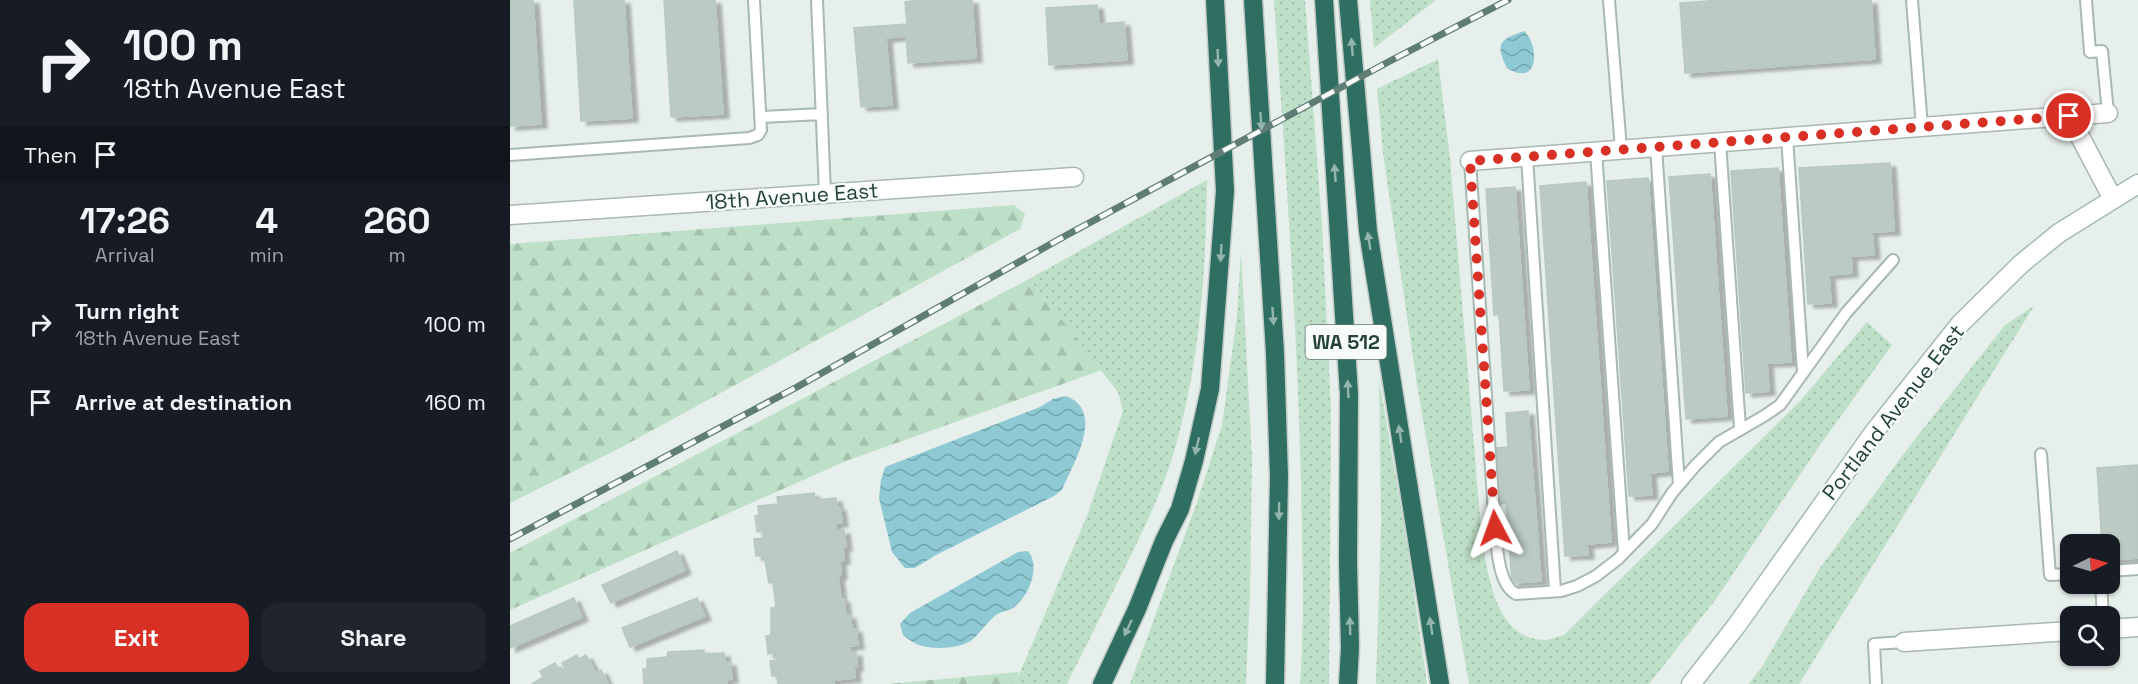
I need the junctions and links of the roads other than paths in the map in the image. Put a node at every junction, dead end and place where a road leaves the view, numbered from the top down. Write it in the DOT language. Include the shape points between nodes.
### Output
graph roads {
  1 [pos="754,0"];
  2 [pos="817,0"];
  3 [pos="1215,0"];
  4 [pos="1252,0"];
  5 [pos="1324,0"];
  6 [pos="1348,0"];
  7 [pos="1609,0"];
  8 [pos="1912,0"];
  9 [pos="2086,0"];
  10 [pos="2108,113"];
  11 [pos="822,114"];
  12 [pos="2069,116"];
  13 [pos="760,117"];
  14 [pos="1922,127"];
  15 [pos="1787,137"];
  16 [pos="1720,142"];
  17 [pos="1656,147"];
  18 [pos="1621,149"];
  19 [pos="1596,151"];
  20 [pos="510,155"];
  21 [pos="1527,157"];
  22 [pos="1470,161"];
  23 [pos="1074,177"];
  24 [pos="2138,184"];
  25 [pos="825,194"];
  26 [pos="2114,199"];
  27 [pos="510,215"];
  28 [pos="1893,260"];
  29 [pos="1803,372"];
  30 [pos="1740,428"];
  31 [pos="2041,454"];
  32 [pos="1679,485"];
  33 [pos="1624,552"];
  34 [pos="2138,569"];
  35 [pos="2120,570"];
  36 [pos="2060,574"];
  37 [pos="1555,591"];
  38 [pos="2138,627"];
  39 [pos="2120,628"];
  40 [pos="2060,632"];
  41 [pos="1904,642"];
  42 [pos="1102,684"];
  43 [pos="1275,684"];
  44 [pos="1348,684"];
  45 [pos="1440,684"];
  46 [pos="1690,684"];
  47 [pos="1876,684"];
  1 -- 13 [label="lane"];
  2 -- 11 [label="lane"];
  3 -- 42 [label="highway, one-way" via="1224,191 1210,389 1180,509"];
  4 -- 43 [label="highway, WA 512, one-way" via="1275,353 1279,477"];
  44 -- 5 [label="highway, WA 512, one-way" via="1349,394"];
  45 -- 6 [label="highway, one-way" via="1368,231"];
  7 -- 18 [label="lane"];
  8 -- 14 [label="lane"];
  9 -- 10 [label="lane" via="2090,52 2102,51"];
  10 -- 12 [label="street"];
  11 -- 13 [label="lane"];
  11 -- 25 [label="lane"];
  12 -- 14 [label="street"];
  12 -- 26 [label="street"];
  13 -- 20 [label="lane" via="761,130 749,138"];
  14 -- 15 [label="street"];
  15 -- 16 [label="street"];
  15 -- 29 [label="lane"];
  16 -- 17 [label="street"];
  16 -- 30 [label="lane"];
  17 -- 18 [label="street"];
  17 -- 32 [label="lane"];
  18 -- 19 [label="street"];
  19 -- 21 [label="street"];
  19 -- 33 [label="lane"];
  21 -- 22 [label="street"];
  21 -- 37 [label="lane"];
  22 -- 37 [label="lane" via="1498,556 1503,580 1510,591"];
  23 -- 25 [label="street, 18th Avenue East"];
  24 -- 26 [label="street, Portland Avenue East"];
  25 -- 27 [label="street, 18th Avenue East"];
  26 -- 46 [label="street, Portland Avenue East" via="2059,233 1960,324 1874,432 1737,625"];
  28 -- 29 [label="lane" via="1846,313"];
  29 -- 30 [label="lane" via="1780,405"];
  30 -- 32 [label="lane" via="1719,442"];
  31 -- 36 [label="lane" via="2050,575"];
  32 -- 33 [label="lane" via="1652,524"];
  33 -- 37 [label="lane" via="1596,576"];
  34 -- 35 [label="lane"];
  38 -- 39 [label="street"];
  40 -- 41 [label="street"];
  41 -- 47 [label="lane" via="1874,644"];
}
